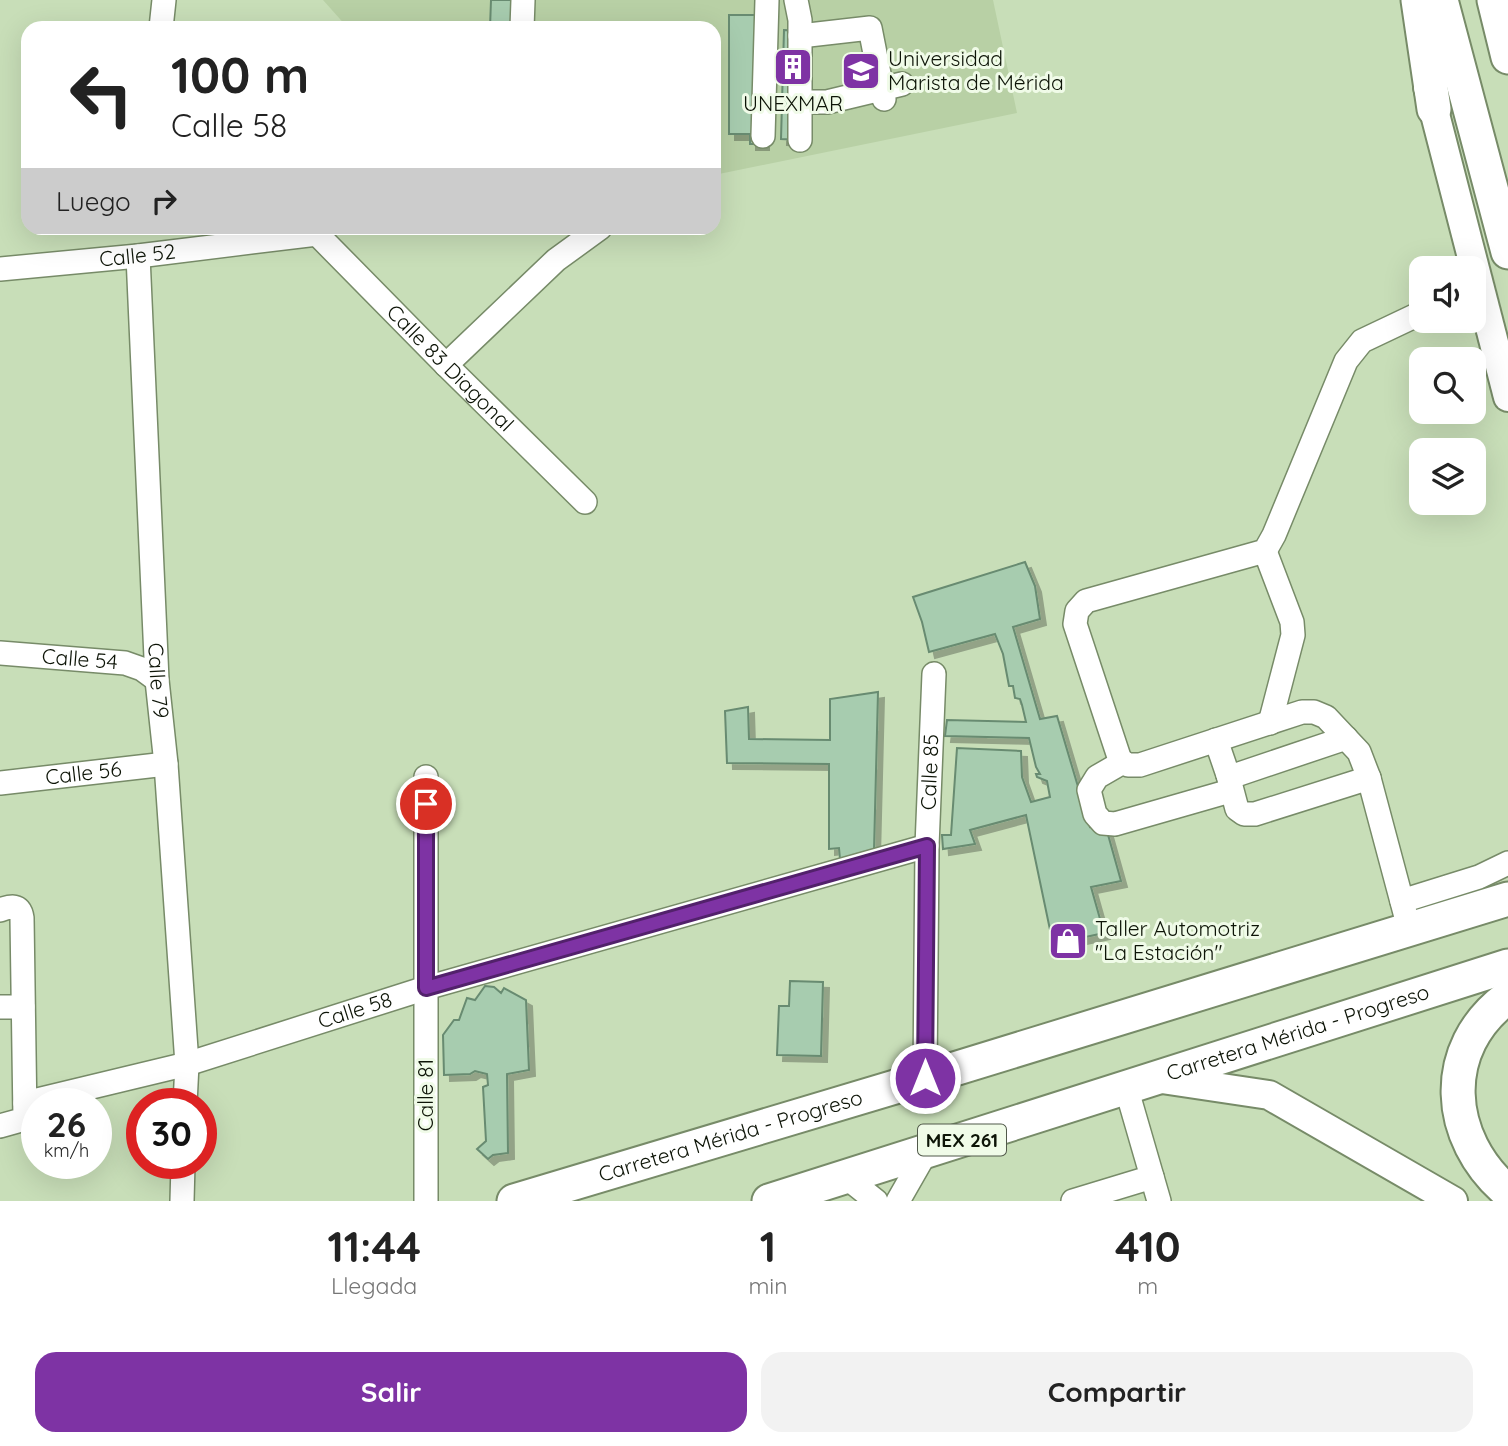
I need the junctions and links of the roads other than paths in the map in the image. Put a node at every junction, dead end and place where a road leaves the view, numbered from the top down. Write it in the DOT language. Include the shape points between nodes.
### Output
graph roads {
  1 [pos="164,0"];
  2 [pos="523,0"];
  3 [pos="767,0"];
  4 [pos="796,0"];
  5 [pos="1405,0"];
  6 [pos="1419,0"];
  7 [pos="1441,0"];
  8 [pos="1494,0"];
  9 [pos="162,21"];
  10 [pos="522,21"];
  11 [pos="800,36"];
  12 [pos="1508,57"];
  13 [pos="902,83"];
  14 [pos="884,99"];
  15 [pos="802,102"];
  16 [pos="1434,109"];
  17 [pos="763,136"];
  18 [pos="800,140"];
  19 [pos="288,235"];
  20 [pos="321,235"];
  21 [pos="590,235"];
  22 [pos="1508,252"];
  23 [pos="138,256"];
  24 [pos="1469,256"];
  25 [pos="0,269"];
  26 [pos="1409,319"];
  27 [pos="1486,321"];
  28 [pos="446,365"];
  29 [pos="1508,397"];
  30 [pos="585,502"];
  31 [pos="1265,551"];
  32 [pos="0,653"];
  33 [pos="934,674"];
  34 [pos="157,680"];
  35 [pos="1270,723"];
  36 [pos="1346,738"];
  37 [pos="1216,740"];
  38 [pos="1123,762"];
  39 [pos="166,764"];
  40 [pos="426,777"];
  41 [pos="1369,778"];
  42 [pos="0,783"];
  43 [pos="1229,783"];
  44 [pos="927,846"];
  45 [pos="1508,863"];
  46 [pos="1508,884"];
  47 [pos="1508,899"];
  48 [pos="0,910"];
  49 [pos="1413,917"];
  50 [pos="1508,966"];
  51 [pos="426,988"];
  52 [pos="1508,997"];
  53 [pos="12,1007"];
  54 [pos="187,1069"];
  55 [pos="925,1078"];
  56 [pos="1140,1083"];
  57 [pos="25,1088"];
  58 [pos="186,1088"];
  59 [pos="112,1090"];
  60 [pos="112,1093"];
  61 [pos="21,1117"];
  62 [pos="0,1126"];
  63 [pos="926,1152"];
  64 [pos="846,1177"];
  65 [pos="1152,1177"];
  66 [pos="183,1179"];
  67 [pos="1508,1192"];
  68 [pos="182,1201"];
  69 [pos="426,1201"];
  70 [pos="514,1201"];
  71 [pos="769,1201"];
  72 [pos="876,1201"];
  73 [pos="898,1201"];
  74 [pos="1073,1201"];
  75 [pos="1159,1201"];
  76 [pos="1453,1201"];
  1 -- 9 [label="street"];
  2 -- 10 [label="street"];
  3 -- 17 [label="street"];
  4 -- 11 [label="street"];
  5 -- 16 [label="main road"];
  6 -- 16 [label="highway"];
  7 -- 22 [label="highway"];
  8 -- 12 [label="highway"];
  11 -- 14 [label="street" via="870,28"];
  11 -- 15 [label="street"];
  13 -- 15 [label="street" via="827,102"];
  15 -- 18 [label="street"];
  16 -- 24 [label="main road"];
  19 -- 23 [label="street, Calle 52"];
  20 -- 28 [label="street, Calle 83 Diagonal"];
  21 -- 28 [label="street" via="556,260"];
  23 -- 25 [label="street, Calle 52"];
  23 -- 34 [label="street, Calle 79"];
  26 -- 31 [label="street" via="1362,341 1346,360"];
  27 -- 29 [label="main road"];
  28 -- 30 [label="street, Calle 83 Diagonal"];
  31 -- 35 [label="street" via="1293,635"];
  31 -- 38 [label="street" via="1086,601 1077,611 1075,624"];
  32 -- 34 [label="street, Calle 54" via="125,663"];
  33 -- 44 [label="street, Calle 85"];
  34 -- 39 [label="street, Calle 79"];
  35 -- 36 [label="street" via="1314,712"];
  35 -- 37 [label="street"];
  36 -- 41 [label="street" via="1359,752"];
  36 -- 43 [label="street" via="1236,775"];
  37 -- 38 [label="street" via="1140,765"];
  37 -- 43 [label="street"];
  38 -- 43 [label="street" via="1097,777 1089,790 1095,814 1103,823 1115,824"];
  39 -- 42 [label="street, Calle 56"];
  39 -- 54 [label="street, Calle 79"];
  40 -- 51 [label="street, Calle 81"];
  41 -- 43 [label="street" via="1255,814 1237,810"];
  41 -- 49 [label="street"];
  44 -- 51 [label="street, Calle 58"];
  44 -- 55 [label="street, Calle 85"];
  45 -- 49 [label="street"];
  46 -- 49 [label="main road"];
  47 -- 49 [label="highway, Carretera Mérida - Progreso"];
  48 -- 53 [label="street" via="11,906 21,911"];
  49 -- 55 [label="highway, Carretera Mérida - Progreso"];
  50 -- 56 [label="highway, Carretera Mérida - Progreso / MEX 261"];
  51 -- 54 [label="street, Calle 58"];
  51 -- 69 [label="street, Calle 81"];
  52 -- 67 [label="highway" via="1473,1034 1459,1072 1458,1095 1460,1117 1474,1152"];
  53 -- 57 [label="street"];
  54 -- 58 [label="street, Calle 79"];
  54 -- 59 [label="street"];
  54 -- 60 [label="street"];
  55 -- 70 [label="highway, Carretera Mérida - Progreso"];
  56 -- 63 [label="highway, Carretera Mérida - Progreso / MEX 261"];
  56 -- 65 [label="street"];
  56 -- 76 [label="main road" via="1269,1095"];
  61 -- 62 [label="street"];
  63 -- 64 [label="highway, Carretera Mérida - Progreso / MEX 261"];
  63 -- 73 [label="street"];
  64 -- 71 [label="highway, Carretera Mérida - Progreso / MEX 261"];
  64 -- 72 [label="street"];
  65 -- 74 [label="street"];
  65 -- 75 [label="street"];
  66 -- 68 [label="street"];
}
